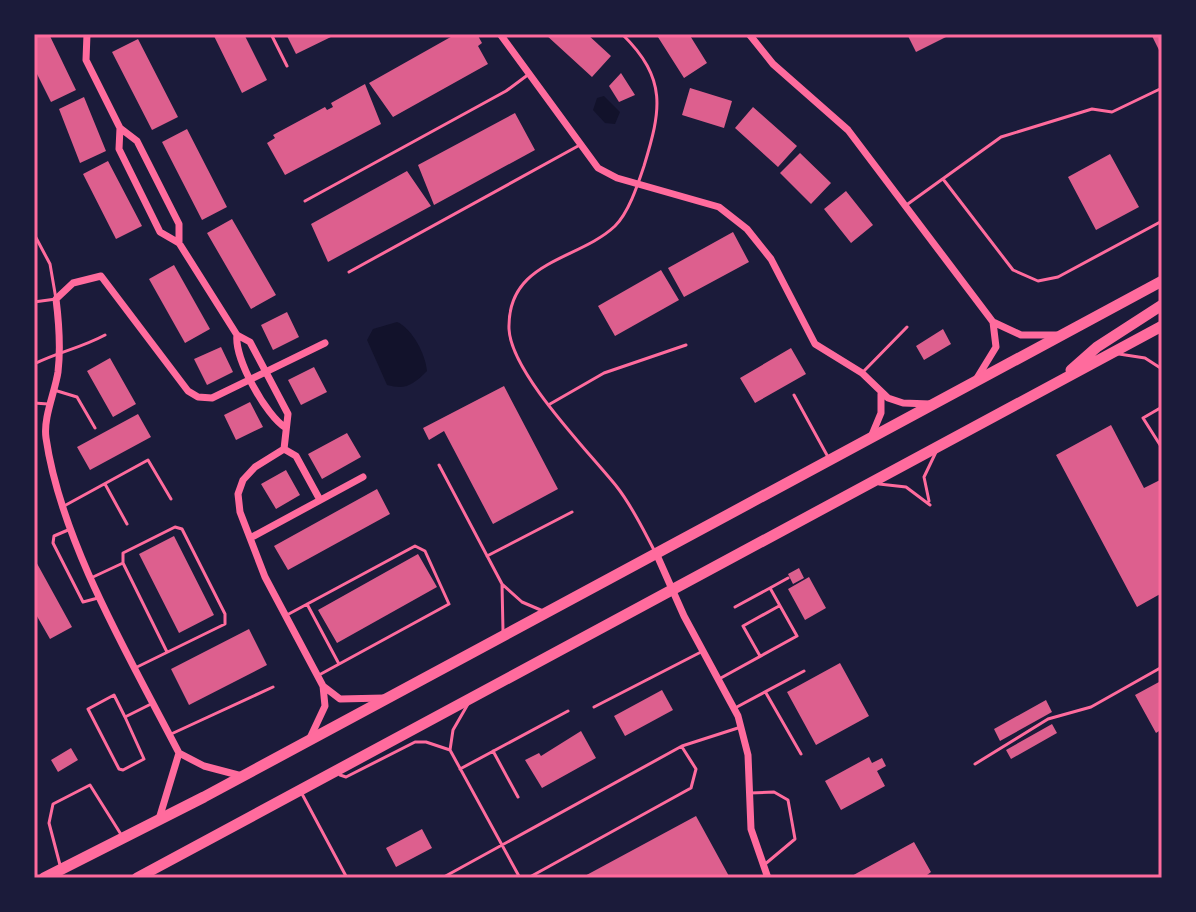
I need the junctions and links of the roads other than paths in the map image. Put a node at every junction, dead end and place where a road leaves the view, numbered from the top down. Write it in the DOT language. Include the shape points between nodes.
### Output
graph roads {
  1 [pos="87,34"];
  2 [pos="271,34"];
  3 [pos="500,34"];
  4 [pos="622,34"];
  5 [pos="749,34"];
  6 [pos="287,66"];
  7 [pos="529,74"];
  8 [pos="1162,88"];
  9 [pos="120,128"];
  10 [pos="578,146"];
  11 [pos="943,179"];
  12 [pos="639,184"];
  13 [pos="305,201"];
  14 [pos="905,206"];
  15 [pos="1162,221"];
  16 [pos="35,232"];
  17 [pos="179,243"];
  18 [pos="349,272"];
  19 [pos="1162,281"];
  20 [pos="56,299"];
  21 [pos="34,302"];
  22 [pos="1162,305"];
  23 [pos="993,322"];
  24 [pos="1162,326"];
  25 [pos="907,327"];
  26 [pos="105,335"];
  27 [pos="237,335"];
  28 [pos="1062,335"];
  29 [pos="325,343"];
  30 [pos="686,345"];
  31 [pos="1162,350"];
  32 [pos="59,352"];
  33 [pos="1108,355"];
  34 [pos="1162,361"];
  35 [pos="34,364"];
  36 [pos="1162,369"];
  37 [pos="267,371"];
  38 [pos="862,373"];
  39 [pos="252,380"];
  40 [pos="1063,380"];
  41 [pos="972,383"];
  42 [pos="54,390"];
  43 [pos="881,394"];
  44 [pos="794,395"];
  45 [pos="34,403"];
  46 [pos="52,404"];
  47 [pos="550,404"];
  48 [pos="934,404"];
  49 [pos="1162,407"];
  50 [pos="95,428"];
  51 [pos="286,428"];
  52 [pos="870,439"];
  53 [pos="939,447"];
  54 [pos="1162,448"];
  55 [pos="284,449"];
  56 [pos="830,460"];
  57 [pos="439,465"];
  58 [pos="363,477"];
  59 [pos="105,484"];
  60 [pos="868,485"];
  61 [pos="171,499"];
  62 [pos="320,500"];
  63 [pos="64,506"];
  64 [pos="572,512"];
  65 [pos="127,524"];
  66 [pos="71,529"];
  67 [pos="252,537"];
  68 [pos="656,553"];
  69 [pos="487,556"];
  70 [pos="123,563"];
  71 [pos="93,577"];
  72 [pos="788,578"];
  73 [pos="502,584"];
  74 [pos="770,588"];
  75 [pos="674,590"];
  76 [pos="101,597"];
  77 [pos="307,604"];
  78 [pos="780,606"];
  79 [pos="735,607"];
  80 [pos="546,613"];
  81 [pos="285,616"];
  82 [pos="503,636"];
  83 [pos="704,650"];
  84 [pos="167,652"];
  85 [pos="760,656"];
  86 [pos="339,664"];
  87 [pos="1162,667"];
  88 [pos="135,668"];
  89 [pos="804,671"];
  90 [pos="318,676"];
  91 [pos="719,679"];
  92 [pos="323,686"];
  93 [pos="273,687"];
  94 [pos="766,693"];
  95 [pos="389,698"];
  96 [pos="473,698"];
  97 [pos="153,703"];
  98 [pos="594,707"];
  99 [pos="735,708"];
  100 [pos="568,711"];
  101 [pos="125,717"];
  102 [pos="742,726"];
  103 [pos="169,735"];
  104 [pos="310,739"];
  105 [pos="682,746"];
  106 [pos="450,750"];
  107 [pos="493,751"];
  108 [pos="179,753"];
  109 [pos="801,754"];
  110 [pos="975,764"];
  111 [pos="460,769"];
  112 [pos="334,773"];
  113 [pos="242,776"];
  114 [pos="299,789"];
  115 [pos="750,793"];
  116 [pos="518,797"];
  117 [pos="159,819"];
  118 [pos="122,837"];
  119 [pos="502,846"];
  120 [pos="1162,863"];
  121 [pos="762,867"];
  122 [pos="61,869"];
  123 [pos="44,878"];
  124 [pos="137,878"];
  125 [pos="347,878"];
  126 [pos="442,878"];
  127 [pos="520,878"];
  128 [pos="528,878"];
  129 [pos="768,878"];
  130 [pos="1160,878"];
  1 -- 9 [label="street" via="86,60"];
  2 -- 6 [label="lane"];
  3 -- 7 [label="street"];
  4 -- 12 [label="lane" via="655,79 659,101 656,134"];
  5 -- 14 [label="street" via="773,64 848,130"];
  7 -- 10 [label="street"];
  7 -- 13 [label="lane"];
  8 -- 11 [label="lane" via="1112,112 1092,109 1001,137"];
  9 -- 17 [label="street" via="137,141 179,224"];
  9 -- 17 [label="street" via="119,149 160,232"];
  10 -- 12 [label="street" via="598,168"];
  10 -- 18 [label="lane"];
  11 -- 14 [label="lane"];
  11 -- 15 [label="lane" via="1013,270 1038,281 1058,277"];
  12 -- 38 [label="street" via="719,207 747,229 785,279 815,344"];
  12 -- 47 [label="lane" via="617,225 540,269 517,295 509,322 512,347"];
  14 -- 23 [label="street"];
  16 -- 20 [label="lane" via="50,264"];
  17 -- 27 [label="street"];
  19 -- 28 [label="main road"];
  20 -- 21 [label="lane"];
  20 -- 32 [label="street"];
  20 -- 39 [label="street" via="73,283 101,276 188,391 212,398"];
  22 -- 40 [label="main road" via="1097,347"];
  23 -- 28 [label="street" via="1021,335"];
  23 -- 41 [label="street" via="993,354"];
  24 -- 33 [label="main road"];
  25 -- 38 [label="lane"];
  26 -- 32 [label="lane" via="78,350"];
  27 -- 37 [label="street" via="250,342"];
  27 -- 39 [label="street" via="235,348"];
  28 -- 41 [label="main road"];
  29 -- 37 [label="street"];
  30 -- 47 [label="lane" via="604,373"];
  31 -- 34 [label="lane"];
  32 -- 35 [label="lane"];
  32 -- 42 [label="street"];
  33 -- 36 [label="lane" via="1138,356"];
  33 -- 40 [label="main road"];
  37 -- 39 [label="street"];
  37 -- 51 [label="street" via="288,414"];
  38 -- 43 [label="street"];
  39 -- 51 [label="street" via="272,420"];
  40 -- 53 [label="main road"];
  41 -- 48 [label="main road"];
  42 -- 46 [label="street"];
  42 -- 50 [label="lane" via="77,397"];
  43 -- 48 [label="street" via="903,403"];
  43 -- 52 [label="street" via="881,413"];
  44 -- 56 [label="lane"];
  45 -- 46 [label="lane"];
  46 -- 63 [label="street" via="46,435"];
  47 -- 68 [label="lane" via="618,489"];
  48 -- 52 [label="main road"];
  49 -- 54 [label="lane" via="1143,418"];
  51 -- 55 [label="street"];
  52 -- 56 [label="main road"];
  53 -- 60 [label="main road"];
  53 -- 60 [label="lane" via="924,477 930,505 915,491 896,484"];
  55 -- 62 [label="street" via="296,456"];
  55 -- 67 [label="street" via="243,480 240,512"];
  56 -- 68 [label="main road"];
  57 -- 69 [label="lane"];
  58 -- 62 [label="street"];
  59 -- 61 [label="lane" via="148,460"];
  59 -- 63 [label="lane"];
  59 -- 65 [label="lane"];
  60 -- 75 [label="main road"];
  62 -- 67 [label="street"];
  63 -- 66 [label="street"];
  64 -- 69 [label="lane"];
  66 -- 71 [label="street"];
  66 -- 76 [label="lane" via="54,536 53,543 83,602"];
  67 -- 81 [label="street"];
  68 -- 75 [label="street"];
  68 -- 80 [label="main road"];
  69 -- 73 [label="lane"];
  70 -- 71 [label="lane"];
  70 -- 84 [label="lane"];
  70 -- 84 [label="lane" via="123,553 175,527 182,529 225,614 225,624"];
  71 -- 76 [label="street"];
  72 -- 74 [label="lane"];
  73 -- 80 [label="lane" via="522,602"];
  73 -- 82 [label="lane"];
  74 -- 78 [label="lane"];
  74 -- 79 [label="lane"];
  75 -- 83 [label="street"];
  75 -- 96 [label="main road"];
  76 -- 88 [label="street"];
  77 -- 81 [label="lane"];
  77 -- 86 [label="lane"];
  77 -- 86 [label="lane" via="415,546 425,551 449,604"];
  78 -- 85 [label="lane" via="797,636"];
  78 -- 85 [label="lane" via="743,626"];
  80 -- 82 [label="main road"];
  81 -- 90 [label="street"];
  82 -- 95 [label="main road"];
  83 -- 91 [label="street"];
  83 -- 98 [label="lane"];
  84 -- 88 [label="lane"];
  85 -- 91 [label="lane"];
  86 -- 90 [label="lane"];
  87 -- 110 [label="lane" via="1091,707 1048,719"];
  88 -- 97 [label="street"];
  89 -- 94 [label="lane"];
  90 -- 92 [label="street"];
  91 -- 99 [label="street"];
  92 -- 95 [label="street" via="340,699"];
  92 -- 104 [label="street" via="325,706"];
  93 -- 103 [label="lane"];
  94 -- 99 [label="lane"];
  94 -- 109 [label="lane"];
  95 -- 104 [label="main road"];
  96 -- 106 [label="lane" via="453,730"];
  96 -- 112 [label="main road"];
  97 -- 101 [label="lane"];
  97 -- 103 [label="street"];
  99 -- 102 [label="street"];
  100 -- 107 [label="lane"];
  101 -- 101 [label="lane" via="114,695 88,709 123,770 144,759"];
  102 -- 105 [label="lane"];
  102 -- 115 [label="street"];
  103 -- 108 [label="street"];
  104 -- 113 [label="main road"];
  105 -- 119 [label="lane"];
  105 -- 128 [label="lane" via="696,769 691,788"];
  106 -- 111 [label="lane"];
  106 -- 112 [label="lane" via="415,742 346,777"];
  107 -- 111 [label="lane"];
  107 -- 116 [label="lane"];
  108 -- 113 [label="street"];
  108 -- 117 [label="street"];
  111 -- 119 [label="lane"];
  112 -- 114 [label="main road"];
  113 -- 117 [label="main road"];
  114 -- 124 [label="main road"];
  114 -- 125 [label="lane"];
  115 -- 121 [label="street" via="751,829"];
  115 -- 121 [label="lane" via="774,792 788,800 795,839"];
  117 -- 118 [label="main road"];
  118 -- 122 [label="main road"];
  118 -- 122 [label="lane" via="90,785 53,804 49,823"];
  119 -- 126 [label="lane"];
  119 -- 127 [label="lane"];
  120 -- 130 [label="lane"];
  121 -- 129 [label="street"];
  122 -- 123 [label="main road"];
}
